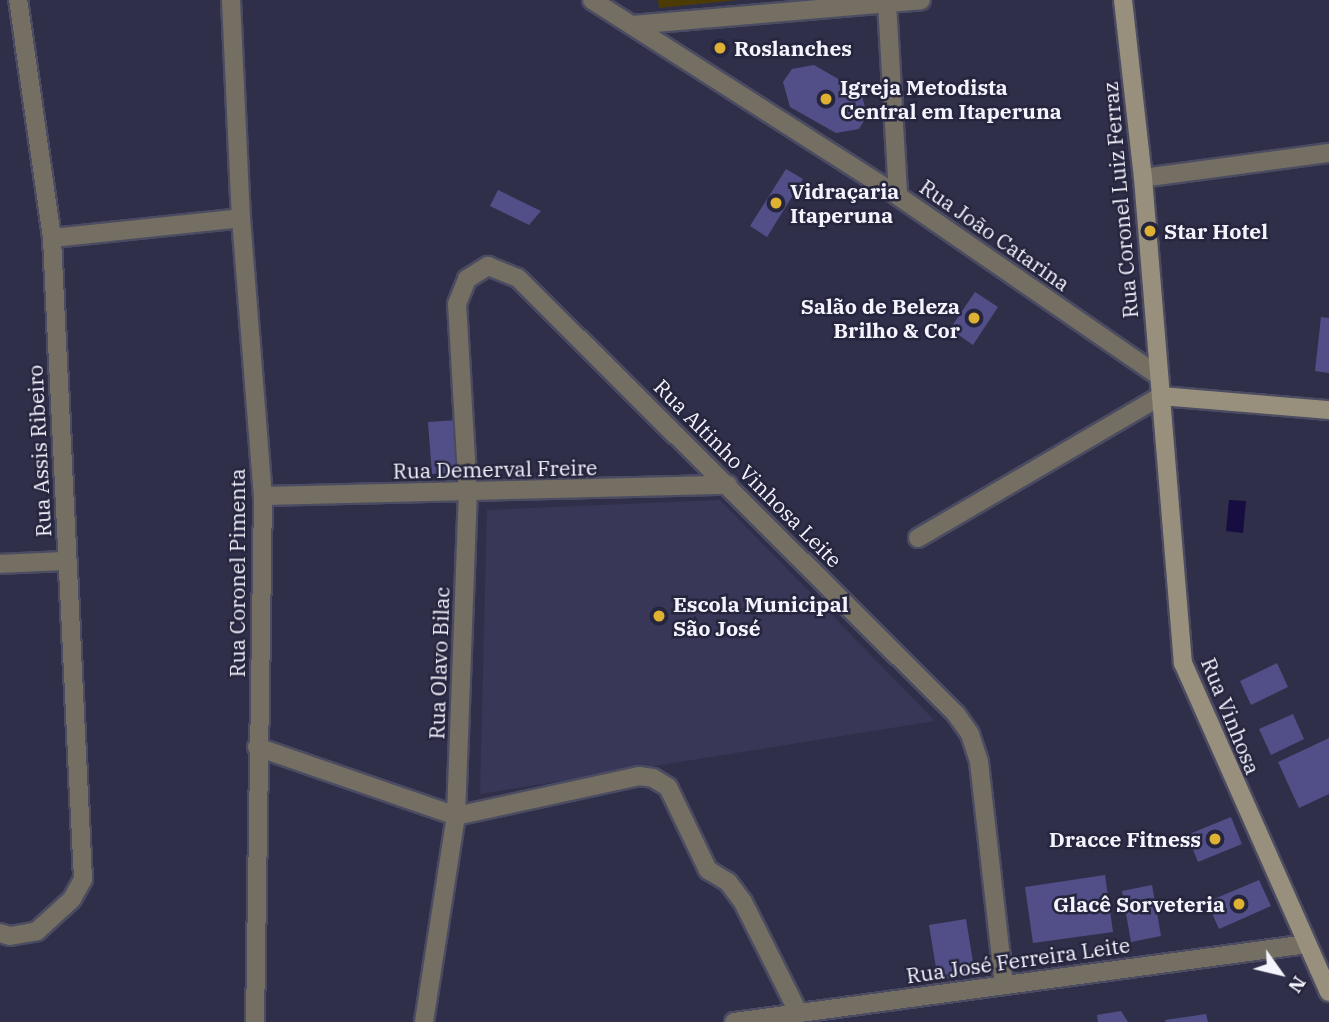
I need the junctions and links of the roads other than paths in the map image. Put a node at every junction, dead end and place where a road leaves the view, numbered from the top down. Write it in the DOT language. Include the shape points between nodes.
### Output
graph roads {
  1 [pos="18,0"];
  2 [pos="231,0"];
  3 [pos="920,0"];
  4 [pos="1123,0"];
  5 [pos="595,1"];
  6 [pos="887,4"];
  7 [pos="632,25"];
  8 [pos="1329,153"];
  9 [pos="1143,178"];
  10 [pos="898,196"];
  11 [pos="240,218"];
  12 [pos="52,238"];
  13 [pos="457,304"];
  14 [pos="1157,375"];
  15 [pos="1161,396"];
  16 [pos="1329,410"];
  17 [pos="729,485"];
  18 [pos="468,494"];
  19 [pos="263,496"];
  20 [pos="918,538"];
  21 [pos="66,562"];
  22 [pos="0,564"];
  23 [pos="257,747"];
  24 [pos="456,816"];
  25 [pos="0,933"];
  26 [pos="1307,944"];
  27 [pos="1004,985"];
  28 [pos="1329,992"];
  29 [pos="798,1012"];
  30 [pos="255,1022"];
  31 [pos="425,1022"];
  32 [pos="734,1022"];
  1 -- 12 [label="street, Rua Assis Ribeiro"];
  2 -- 11 [label="street, Rua Coronel Pimenta"];
  3 -- 6 [label="street"];
  4 -- 9 [label="main road, Rua Coronel Luiz Ferraz"];
  5 -- 7 [label="street, Rua João Catarina"];
  6 -- 7 [label="street"];
  6 -- 10 [label="street"];
  7 -- 10 [label="street, Rua João Catarina"];
  8 -- 9 [label="street"];
  9 -- 14 [label="main road, Rua Coronel Luiz Ferraz"];
  10 -- 14 [label="street, Rua João Catarina"];
  11 -- 12 [label="street"];
  11 -- 19 [label="street, Rua Coronel Pimenta"];
  12 -- 21 [label="street, Rua Assis Ribeiro"];
  13 -- 17 [label="street, Rua Altinho Vinhosa Leite" via="459,293 476,270 488,266 518,278"];
  13 -- 18 [label="street, Rua Olavo Bilac"];
  14 -- 15 [label="main road, Rua Coronel Luiz Ferraz"];
  15 -- 16 [label="main road"];
  15 -- 20 [label="street"];
  15 -- 26 [label="main road, Rua Vinhosa" via="1183,663"];
  17 -- 18 [label="street, Rua Demerval Freire"];
  17 -- 27 [label="street, Rua Altinho Vinhosa Leite" via="956,713 970,734 979,762"];
  18 -- 19 [label="street, Rua Demerval Freire"];
  18 -- 24 [label="street, Rua Olavo Bilac"];
  19 -- 23 [label="street, Rua Coronel Pimenta"];
  21 -- 22 [label="street"];
  21 -- 25 [label="street, Rua Assis Ribeiro" via="83,879 72,899 37,931 25,936"];
  23 -- 24 [label="street"];
  23 -- 30 [label="street, Rua Coronel Pimenta"];
  24 -- 29 [label="street" via="639,776 668,787 708,870 728,882 743,902"];
  24 -- 31 [label="street, Rua Olavo Bilac"];
  26 -- 27 [label="street, Rua José Ferreira Leite"];
  26 -- 28 [label="main road, Rua Vinhosa"];
  27 -- 29 [label="street, Rua José Ferreira Leite"];
  29 -- 32 [label="street, Rua José Ferreira Leite"];
}
